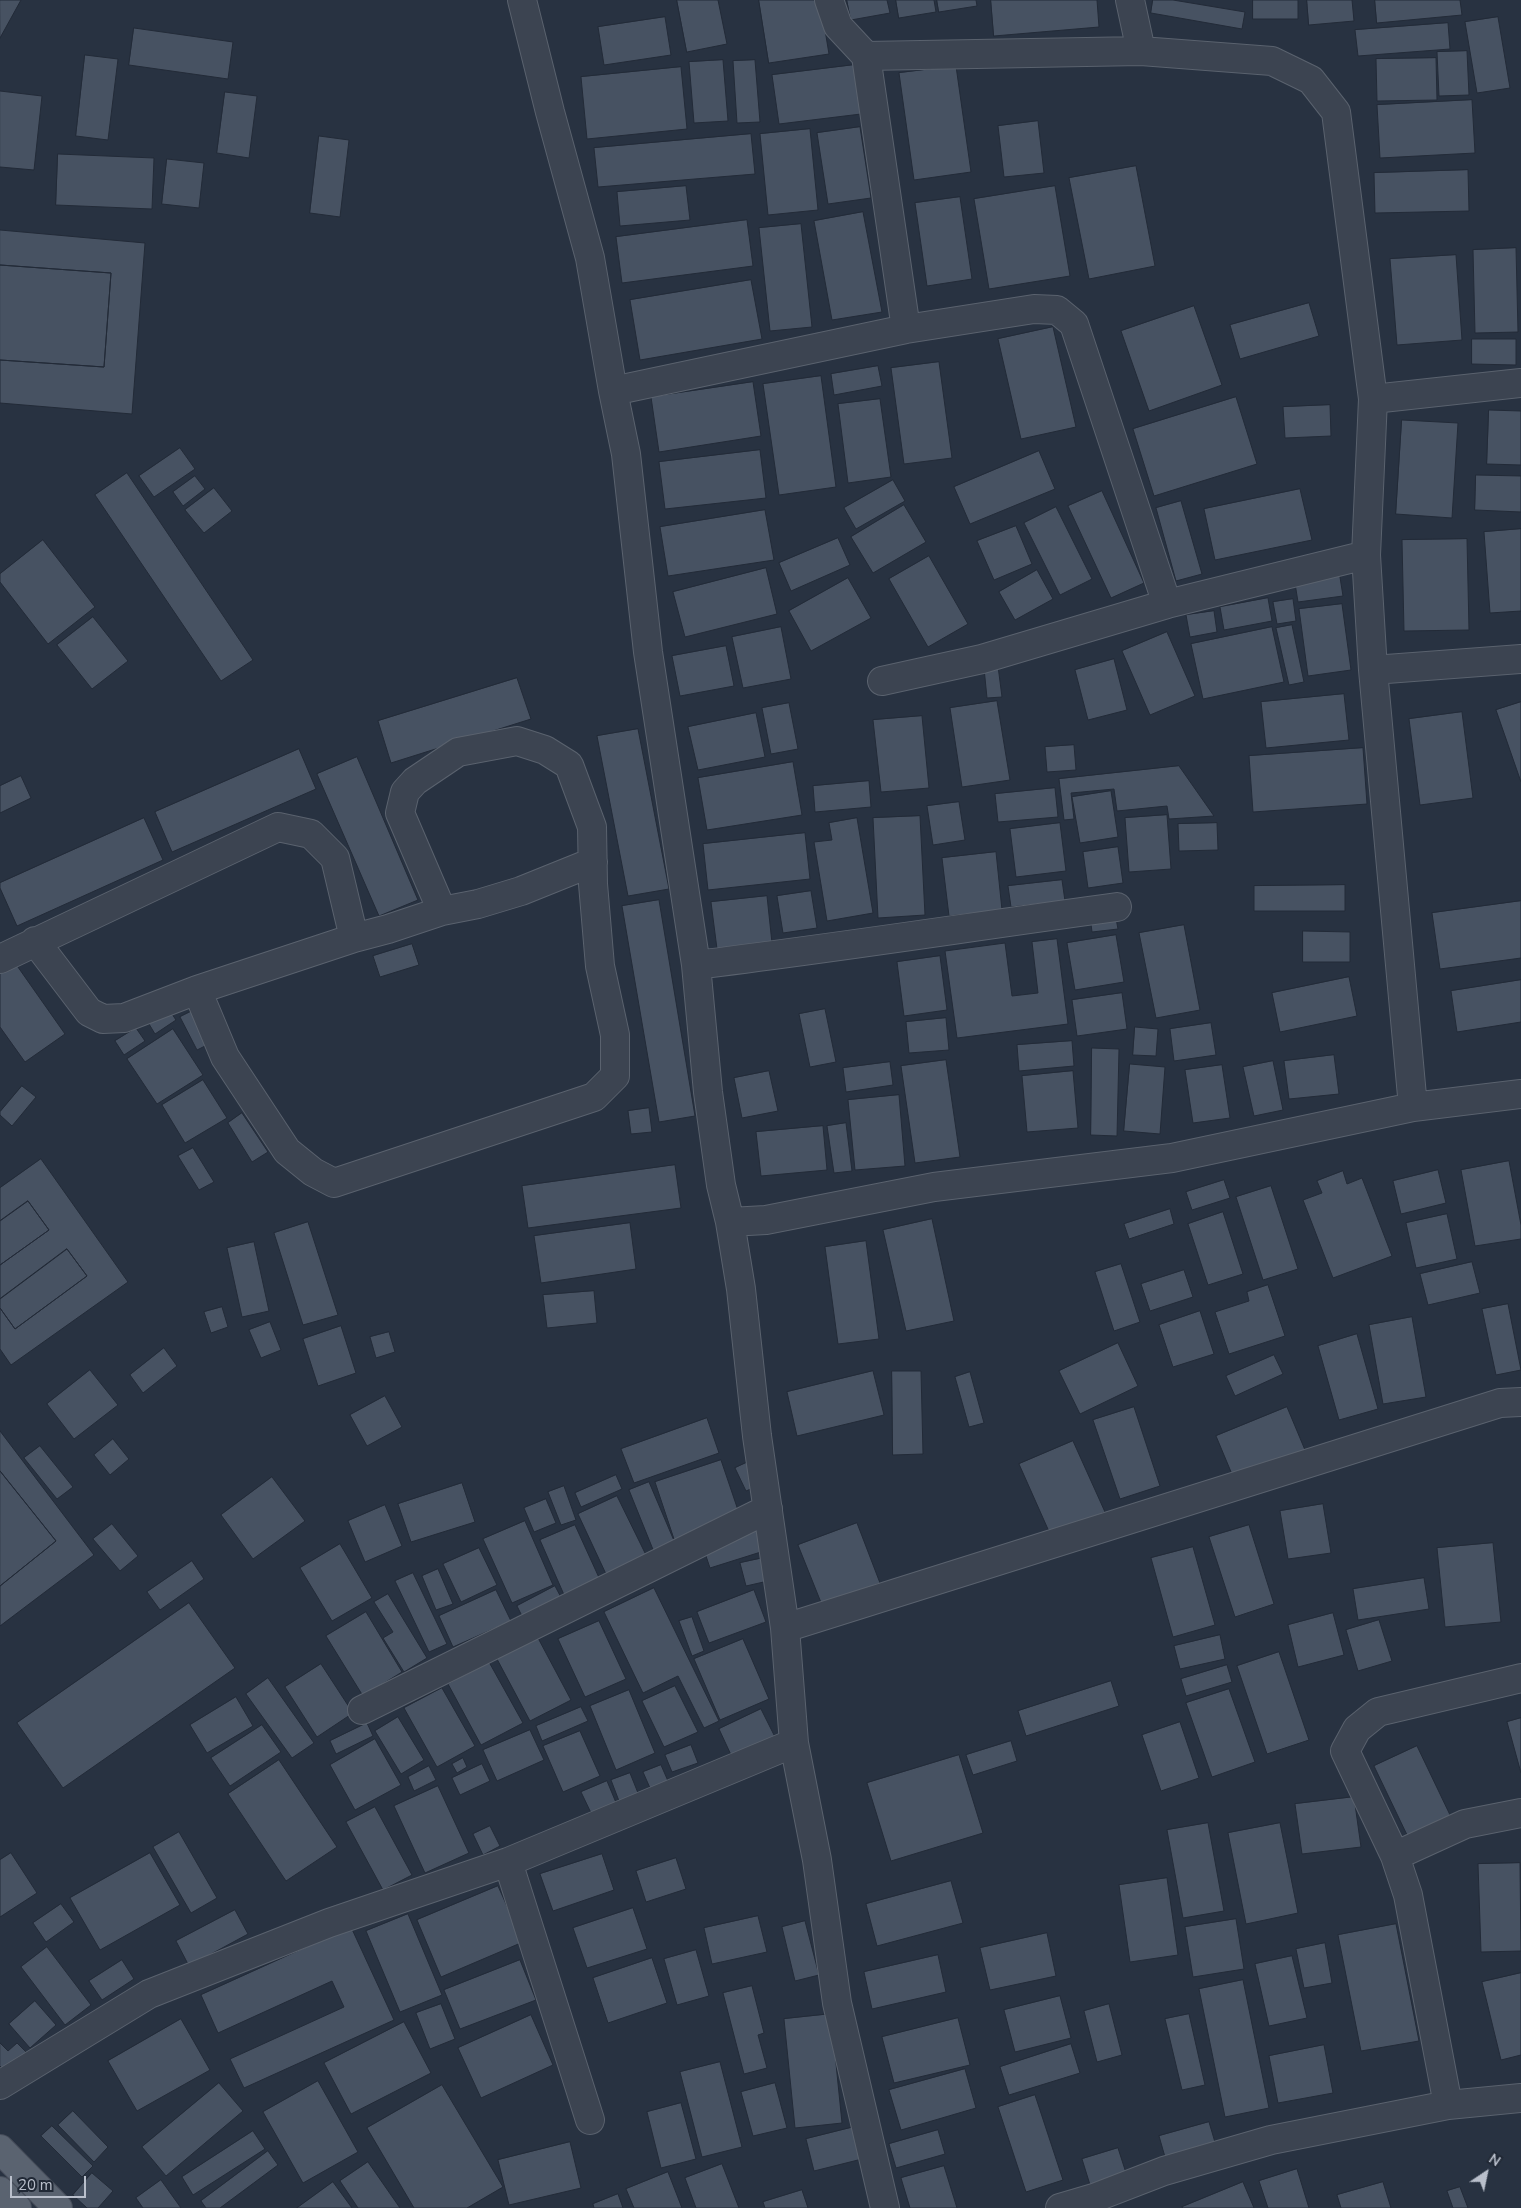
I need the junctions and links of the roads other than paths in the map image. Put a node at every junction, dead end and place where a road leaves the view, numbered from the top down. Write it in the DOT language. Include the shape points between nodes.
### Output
graph roads {
  1 [pos="522,0"];
  2 [pos="829,0"];
  3 [pos="1130,0"];
  4 [pos="1141,51"];
  5 [pos="866,56"];
  6 [pos="906,330"];
  7 [pos="1521,383"];
  8 [pos="613,391"];
  9 [pos="1372,400"];
  10 [pos="1366,555"];
  11 [pos="1167,604"];
  12 [pos="1521,660"];
  13 [pos="1373,670"];
  14 [pos="882,681"];
  15 [pos="593,862"];
  16 [pos="1117,907"];
  17 [pos="442,911"];
  18 [pos="354,938"];
  19 [pos="35,941"];
  20 [pos="0,959"];
  21 [pos="696,964"];
  22 [pos="197,990"];
  23 [pos="1521,1094"];
  24 [pos="1413,1107"];
  25 [pos="730,1222"];
  26 [pos="1521,1402"];
  27 [pos="768,1509"];
  28 [pos="785,1628"];
  29 [pos="1521,1678"];
  30 [pos="362,1710"];
  31 [pos="794,1743"];
  32 [pos="1521,1813"];
  33 [pos="1395,1856"];
  34 [pos="508,1862"];
  35 [pos="0,2085"];
  36 [pos="1521,2098"];
  37 [pos="1448,2105"];
  38 [pos="590,2120"];
  39 [pos="0,2149"];
  40 [pos="0,2191"];
  41 [pos="1095,2203"];
  42 [pos="17,2208"];
  43 [pos="58,2208"];
  44 [pos="885,2208"];
  45 [pos="1060,2208"];
  1 -- 8 [label="street" via="590,258"];
  2 -- 5 [label="street" via="838,26"];
  3 -- 4 [label="street"];
  4 -- 5 [label="street"];
  4 -- 9 [label="street" via="1272,60 1311,80 1336,112"];
  5 -- 6 [label="street"];
  6 -- 8 [label="street"];
  6 -- 11 [label="street" via="1034,309 1057,310 1074,324"];
  7 -- 9 [label="street"];
  8 -- 21 [label="street" via="626,454 648,652"];
  9 -- 10 [label="street"];
  10 -- 11 [label="street"];
  10 -- 13 [label="street"];
  11 -- 14 [label="street" via="982,659"];
  12 -- 13 [label="street"];
  13 -- 24 [label="street"];
  15 -- 17 [label="street" via="521,891"];
  15 -- 17 [label="street" via="592,827 569,765 545,750 517,741 458,752 404,792 400,813"];
  15 -- 22 [label="street" via="600,966 614,1035 615,1076 594,1097 399,1162 334,1183 313,1172 287,1151 225,1057"];
  16 -- 21 [label="street" via="830,949"];
  17 -- 18 [label="street"];
  18 -- 19 [label="street" via="335,858 311,834 278,827"];
  18 -- 22 [label="street"];
  19 -- 20 [label="street"];
  19 -- 22 [label="street" via="89,1012 103,1019 124,1018"];
  21 -- 25 [label="street" via="708,1092 721,1185"];
  23 -- 24 [label="street"];
  24 -- 25 [label="street" via="1172,1158 934,1187 766,1220"];
  25 -- 27 [label="street"];
  26 -- 28 [label="street" via="1500,1402"];
  27 -- 28 [label="street"];
  27 -- 30 [label="street"];
  28 -- 31 [label="street"];
  29 -- 33 [label="street" via="1378,1712 1357,1729 1345,1752"];
  31 -- 34 [label="street"];
  31 -- 44 [label="street" via="817,1860 837,2002"];
  32 -- 33 [label="street" via="1465,1824"];
  33 -- 37 [label="street" via="1408,1895"];
  34 -- 35 [label="street" via="329,1924 149,1994"];
  34 -- 38 [label="street"];
  36 -- 37 [label="street"];
  37 -- 41 [label="street" via="1271,2140 1164,2171"];
  39 -- 43 [label="main road"];
  40 -- 42 [label="main road"];
  41 -- 45 [label="street"];
}
